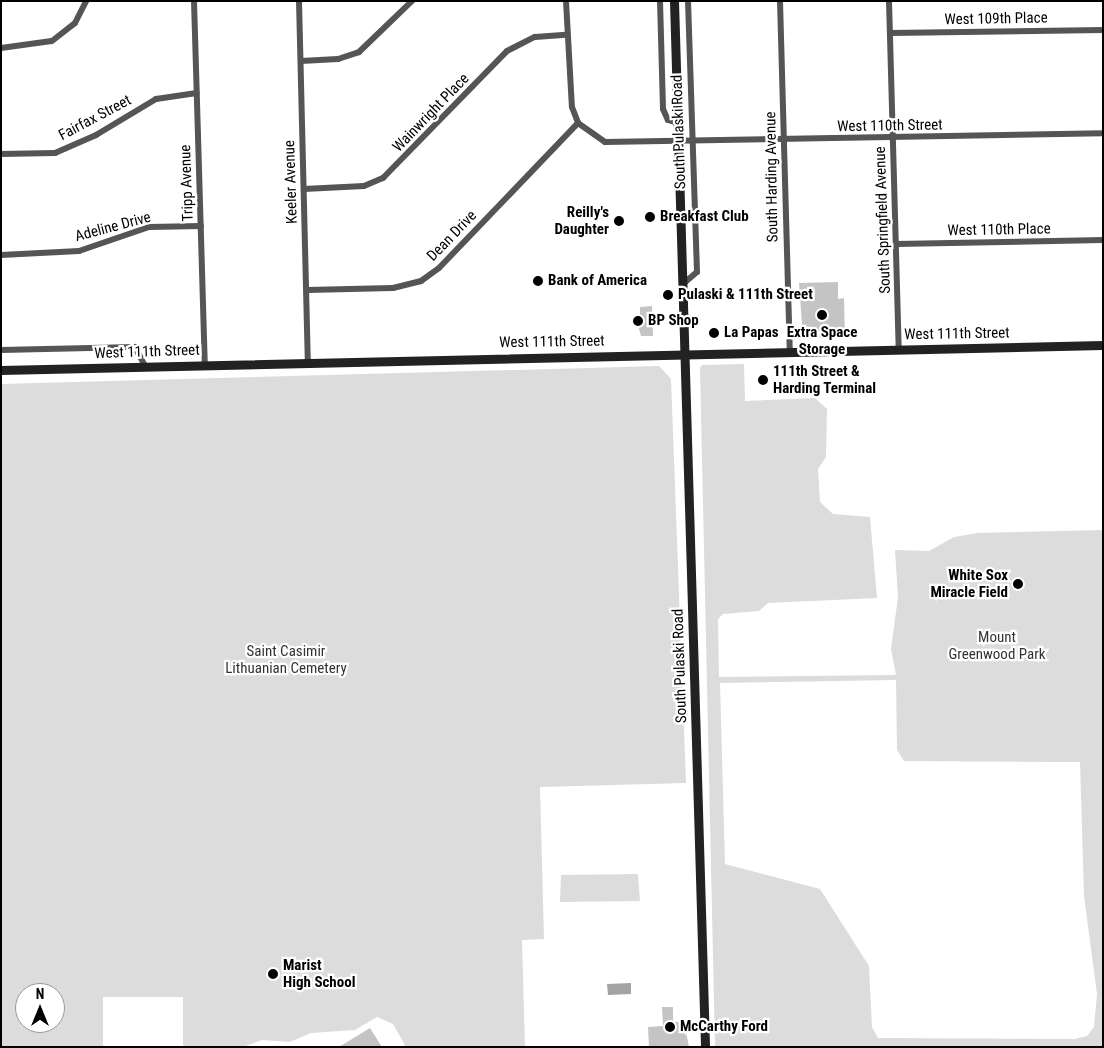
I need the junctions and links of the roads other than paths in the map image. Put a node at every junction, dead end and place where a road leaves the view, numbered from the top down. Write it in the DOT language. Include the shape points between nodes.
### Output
graph roads {
  1 [pos="86,1"];
  2 [pos="194,1"];
  3 [pos="299,1"];
  4 [pos="412,1"];
  5 [pos="566,1"];
  6 [pos="660,1"];
  7 [pos="674,1"];
  8 [pos="688,1"];
  9 [pos="780,1"];
  10 [pos="889,1"];
  11 [pos="1103,30"];
  12 [pos="890,34"];
  13 [pos="566,35"];
  14 [pos="1,48"];
  15 [pos="301,61"];
  16 [pos="197,93"];
  17 [pos="578,123"];
  18 [pos="678,123"];
  19 [pos="1103,133"];
  20 [pos="893,138"];
  21 [pos="784,141"];
  22 [pos="678,143"];
  23 [pos="693,143"];
  24 [pos="1,154"];
  25 [pos="304,188"];
  26 [pos="201,226"];
  27 [pos="1103,240"];
  28 [pos="896,244"];
  29 [pos="1,255"];
  30 [pos="683,284"];
  31 [pos="307,290"];
  32 [pos="1103,345"];
  33 [pos="899,349"];
  34 [pos="1,350"];
  35 [pos="790,351"];
  36 [pos="685,354"];
  37 [pos="308,361"];
  38 [pos="205,364"];
  39 [pos="145,366"];
  40 [pos="1,370"];
  41 [pos="705,1047"];
  1 -- 14 [label="street" via="75,23 52,41"];
  2 -- 16 [label="street, Tripp Avenue"];
  3 -- 15 [label="street, Keeler Avenue"];
  4 -- 15 [label="street" via="359,52 338,59"];
  5 -- 13 [label="street"];
  6 -- 18 [label="street, South Pulaski Road" via="663,109 668,120"];
  7 -- 18 [label="main road, South Pulaski Road"];
  8 -- 23 [label="street, South Pulaski Road"];
  9 -- 21 [label="street, South Harding Avenue"];
  10 -- 12 [label="street, South Springfield Avenue"];
  11 -- 12 [label="street, West 109th Place"];
  12 -- 20 [label="street, South Springfield Avenue"];
  13 -- 17 [label="street" via="569,90"];
  13 -- 25 [label="street, Wainwright Place" via="534,38 513,46 383,178 364,186"];
  15 -- 25 [label="street, Keeler Avenue"];
  16 -- 24 [label="street, Fairfax Street" via="156,99 96,135 55,152"];
  16 -- 26 [label="street, Tripp Avenue"];
  17 -- 22 [label="street, West 110th Street" via="605,142"];
  17 -- 31 [label="street, Dean Drive" via="439,268 421,281 393,288"];
  18 -- 22 [label="main road, South Pulaski Road"];
  19 -- 20 [label="street, West 110th Street"];
  20 -- 21 [label="street, West 110th Street"];
  20 -- 28 [label="street, South Springfield Avenue"];
  21 -- 23 [label="street, West 110th Street"];
  21 -- 35 [label="street, South Harding Avenue"];
  22 -- 23 [label="street, West 110th Street"];
  22 -- 30 [label="main road, South Pulaski Road"];
  23 -- 30 [label="street, South Pulaski Road" via="697,272"];
  25 -- 31 [label="street, Keeler Avenue"];
  26 -- 29 [label="street, Adeline Drive" via="149,228 79,251"];
  26 -- 38 [label="street, Tripp Avenue"];
  27 -- 28 [label="street, West 110th Place"];
  28 -- 33 [label="street, South Springfield Avenue"];
  30 -- 36 [label="main road, South Pulaski Road"];
  31 -- 37 [label="street, Keeler Avenue"];
  32 -- 33 [label="main road, West 111th Street"];
  33 -- 35 [label="main road, West 111th Street"];
  34 -- 39 [label="street" via="135,348"];
  35 -- 36 [label="main road, West 111th Street"];
  36 -- 37 [label="main road, West 111th Street"];
  36 -- 41 [label="main road, South Pulaski Road"];
  37 -- 38 [label="main road, West 111th Street"];
  38 -- 39 [label="main road, West 111th Street"];
  39 -- 40 [label="main road, West 111th Street"];
}
